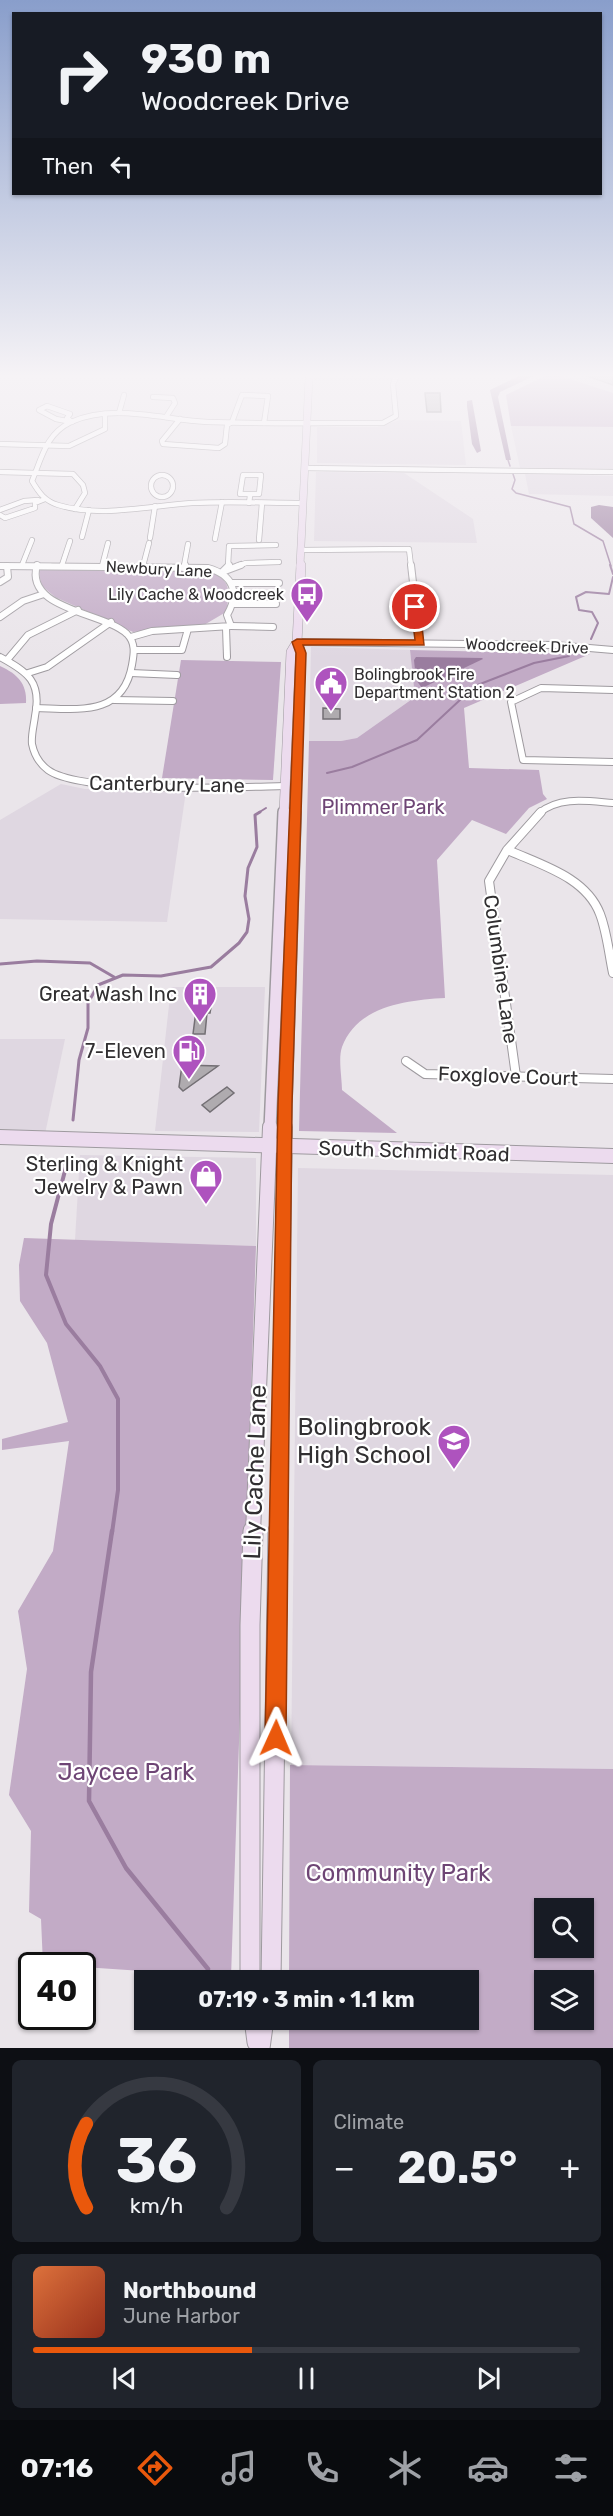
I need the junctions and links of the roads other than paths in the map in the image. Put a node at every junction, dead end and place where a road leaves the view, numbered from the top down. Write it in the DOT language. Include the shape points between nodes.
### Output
graph roads {
  1 [pos="304,468"];
  2 [pos="36,469"];
  3 [pos="348,469"];
  4 [pos="0,472"];
  5 [pos="35,472"];
  6 [pos="613,472"];
  7 [pos="45,499"];
  8 [pos="249,500"];
  9 [pos="163,502"];
  10 [pos="222,502"];
  11 [pos="262,503"];
  12 [pos="303,503"];
  13 [pos="155,506"];
  14 [pos="75,508"];
  15 [pos="89,510"];
  16 [pos="0,513"];
  17 [pos="81,537"];
  18 [pos="215,538"];
  19 [pos="32,540"];
  20 [pos="259,540"];
  21 [pos="70,542"];
  22 [pos="108,543"];
  23 [pos="188,544"];
  24 [pos="276,545"];
  25 [pos="301,550"];
  26 [pos="279,562"];
  27 [pos="22,565"];
  28 [pos="37,565"];
  29 [pos="62,565"];
  30 [pos="0,566"];
  31 [pos="8,566"];
  32 [pos="102,566"];
  33 [pos="143,567"];
  34 [pos="184,568"];
  35 [pos="222,573"];
  36 [pos="0,582"];
  37 [pos="232,583"];
  38 [pos="279,583"];
  39 [pos="44,594"];
  40 [pos="233,604"];
  41 [pos="276,604"];
  42 [pos="78,610"];
  43 [pos="0,616"];
  44 [pos="111,622"];
  45 [pos="228,627"];
  46 [pos="273,627"];
  47 [pos="188,629"];
  48 [pos="130,637"];
  49 [pos="297,642"];
  50 [pos="420,643"];
  51 [pos="135,650"];
  52 [pos="613,650"];
  53 [pos="227,657"];
  54 [pos="3,658"];
  55 [pos="28,672"];
  56 [pos="131,673"];
  57 [pos="177,675"];
  58 [pos="613,690"];
  59 [pos="173,701"];
  60 [pos="115,702"];
  61 [pos="36,708"];
  62 [pos="613,762"];
  63 [pos="290,786"];
  64 [pos="613,803"];
  65 [pos="508,850"];
  66 [pos="613,973"];
  67 [pos="406,1061"];
  68 [pos="516,1077"];
  69 [pos="613,1079"];
  70 [pos="0,1137"];
  71 [pos="276,1147"];
  72 [pos="613,1156"];
  73 [pos="250,1970"];
  74 [pos="271,1970"];
  75 [pos="256,2030"];
  76 [pos="262,2030"];
  77 [pos="258,2048"];
  1 -- 12 [label="street, Lily Cache Lane"];
  2 -- 5 [label="street"];
  3 -- 6 [label="street"];
  4 -- 5 [label="street"];
  5 -- 7 [label="street" via="33,487"];
  5 -- 14 [label="street" via="73,474 85,493"];
  7 -- 14 [label="street"];
  7 -- 16 [label="street" via="24,501"];
  7 -- 16 [label="street" via="35,503 35,508 5,518"];
  8 -- 8 [label="street" via="240,494 243,475 261,475 260,494"];
  8 -- 10 [label="street"];
  8 -- 11 [label="street"];
  9 -- 9 [label="street" via="170,495 172,479 158,475 151,480 155,496"];
  9 -- 10 [label="street"];
  9 -- 13 [label="street"];
  10 -- 18 [label="street"];
  11 -- 12 [label="street"];
  11 -- 20 [label="street"];
  12 -- 25 [label="street, Lily Cache Lane"];
  13 -- 15 [label="street"];
  13 -- 33 [label="street"];
  14 -- 15 [label="street"];
  15 -- 17 [label="street"];
  19 -- 27 [label="street"];
  21 -- 29 [label="street"];
  22 -- 32 [label="street"];
  23 -- 34 [label="street"];
  24 -- 35 [label="street" via="229,546 230,565"];
  25 -- 49 [label="street, Lily Cache Lane"];
  25 -- 50 [label="street" via="409,549"];
  26 -- 35 [label="street" via="246,563"];
  27 -- 28 [label="street, Newbury Lane"];
  27 -- 31 [label="street, Newbury Lane"];
  28 -- 29 [label="street, Newbury Lane"];
  28 -- 39 [label="street" via="36,584"];
  29 -- 32 [label="street, Newbury Lane"];
  30 -- 31 [label="street, Newbury Lane"];
  31 -- 36 [label="street" via="8,577"];
  32 -- 33 [label="street, Newbury Lane"];
  33 -- 34 [label="street, Newbury Lane"];
  34 -- 35 [label="street, Newbury Lane" via="208,568"];
  35 -- 37 [label="street, Newbury Lane"];
  37 -- 38 [label="street"];
  37 -- 40 [label="street, Newbury Lane"];
  39 -- 42 [label="street"];
  39 -- 43 [label="street"];
  40 -- 41 [label="street"];
  40 -- 45 [label="street, Newbury Lane" via="227,615"];
  42 -- 44 [label="street"];
  42 -- 54 [label="street" via="54,620 14,646"];
  44 -- 48 [label="street"];
  44 -- 55 [label="street" via="46,667"];
  45 -- 46 [label="street"];
  45 -- 47 [label="street"];
  45 -- 53 [label="street, Newbury Lane"];
  47 -- 48 [label="street"];
  47 -- 51 [label="street" via="182,650"];
  48 -- 51 [label="street"];
  49 -- 50 [label="street, Woodcreek Drive"];
  49 -- 63 [label="street, Lily Cache Lane" via="301,653"];
  50 -- 52 [label="street, Woodcreek Drive"];
  51 -- 56 [label="street"];
  54 -- 55 [label="street"];
  55 -- 61 [label="street, Canterbury Lane" via="38,694"];
  56 -- 57 [label="street"];
  56 -- 60 [label="street" via="127,687"];
  58 -- 62 [label="street" via="541,688 512,702 523,760"];
  59 -- 60 [label="street"];
  60 -- 61 [label="street" via="81,709"];
  61 -- 63 [label="street, Canterbury Lane" via="28,732 29,748 48,770 68,779"];
  63 -- 71 [label="street, Lily Cache Lane"];
  64 -- 65 [label="street, Columbine Lane" via="552,804 536,814"];
  65 -- 66 [label="street" via="575,881 590,895 600,914"];
  65 -- 68 [label="street, Columbine Lane" via="494,866 489,881"];
  67 -- 68 [label="street, Foxglove Court" via="425,1074"];
  68 -- 69 [label="street, Foxglove Court"];
  70 -- 71 [label="street, South Schmidt Road"];
  71 -- 72 [label="street, South Schmidt Road"];
  71 -- 73 [label="street, Lily Cache Lane" via="250,1625"];
  71 -- 74 [label="street, Lily Cache Lane"];
  75 -- 77 [label="street"];
  76 -- 77 [label="street"];
}
